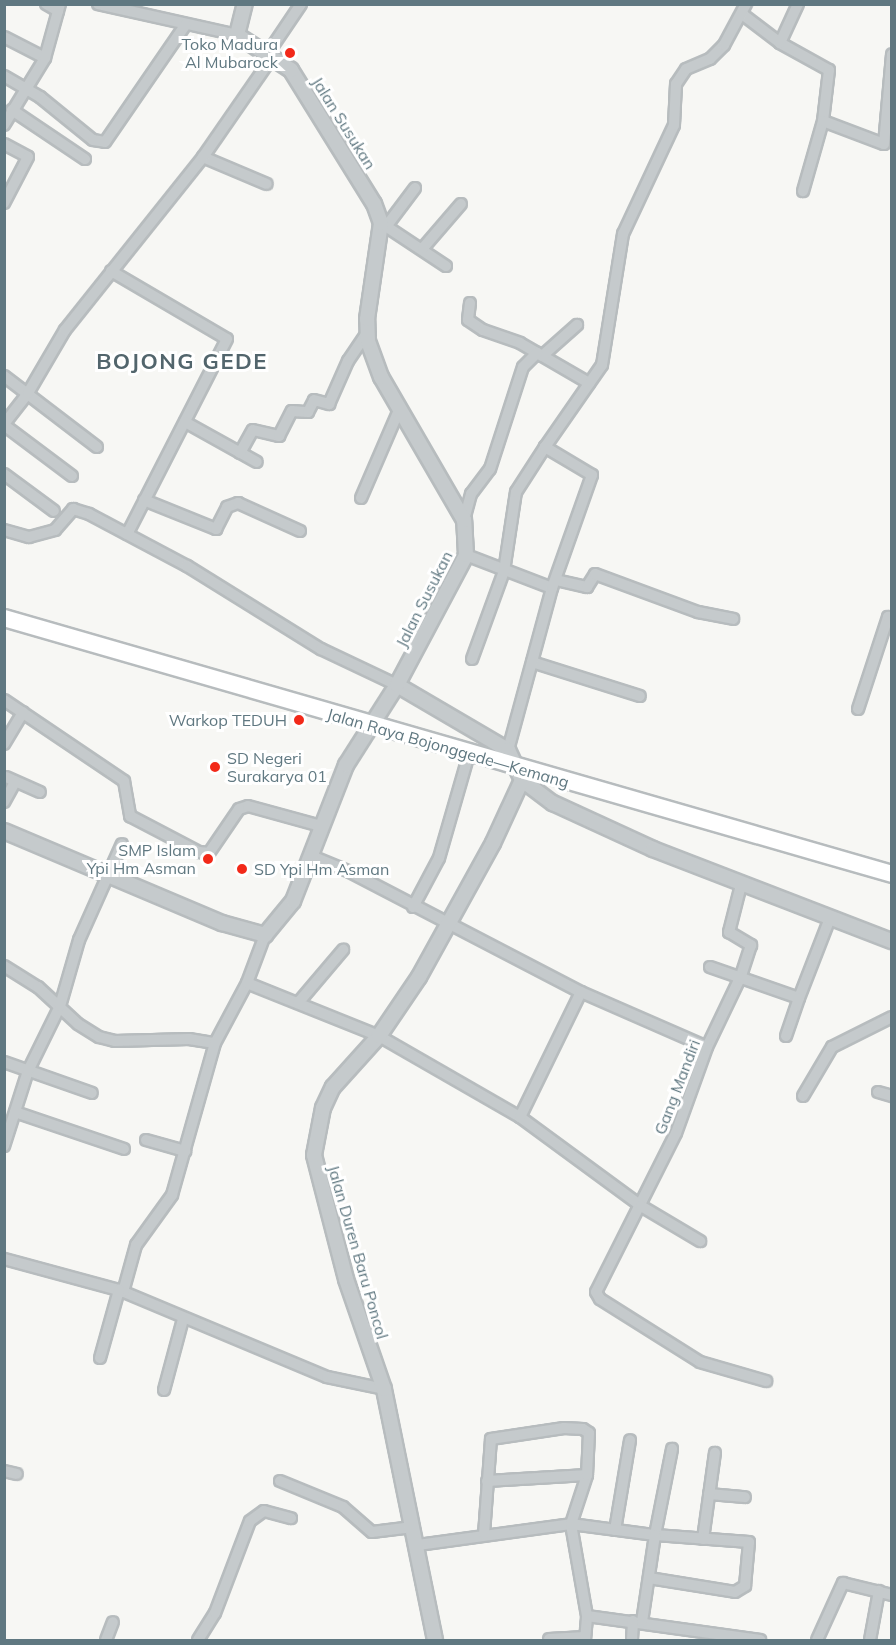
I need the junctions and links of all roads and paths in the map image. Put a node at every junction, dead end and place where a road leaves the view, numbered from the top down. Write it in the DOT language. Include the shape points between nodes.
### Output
graph roads {
  1 [pos="46,4"];
  2 [pos="98,4"];
  3 [pos="245,4"];
  4 [pos="301,4"];
  5 [pos="798,4"];
  6 [pos="59,8"];
  7 [pos="744,9"];
  8 [pos="186,24"];
  9 [pos="237,35"];
  10 [pos="4,37"];
  11 [pos="780,43"];
  12 [pos="270,54"];
  13 [pos="891,54"];
  14 [pos="45,58"];
  15 [pos="4,76"];
  16 [pos="27,87"];
  17 [pos="12,110"];
  18 [pos="823,121"];
  19 [pos="4,125"];
  20 [pos="4,144"];
  21 [pos="888,146"];
  22 [pos="203,157"];
  23 [pos="85,159"];
  24 [pos="267,184"];
  25 [pos="415,188"];
  26 [pos="803,191"];
  27 [pos="4,203"];
  28 [pos="461,204"];
  29 [pos="385,224"];
  30 [pos="423,249"];
  31 [pos="446,266"];
  32 [pos="111,271"];
  33 [pos="470,303"];
  34 [pos="576,325"];
  35 [pos="366,334"];
  36 [pos="540,354"];
  37 [pos="4,376"];
  38 [pos="589,383"];
  39 [pos="28,393"];
  40 [pos="400,408"];
  41 [pos="185,422"];
  42 [pos="4,425"];
  43 [pos="97,447"];
  44 [pos="545,447"];
  45 [pos="240,453"];
  46 [pos="257,462"];
  47 [pos="4,474"];
  48 [pos="72,476"];
  49 [pos="361,498"];
  50 [pos="144,500"];
  51 [pos="54,511"];
  52 [pos="464,520"];
  53 [pos="4,530"];
  54 [pos="300,531"];
  55 [pos="128,534"];
  56 [pos="466,555"];
  57 [pos="504,571"];
  58 [pos="554,584"];
  59 [pos="4,618"];
  60 [pos="733,619"];
  61 [pos="891,619"];
  62 [pos="472,659"];
  63 [pos="532,662"];
  64 [pos="397,685"];
  65 [pos="640,696"];
  66 [pos="4,700"];
  67 [pos="858,709"];
  68 [pos="23,711"];
  69 [pos="371,726"];
  70 [pos="4,744"];
  71 [pos="508,750"];
  72 [pos="469,754"];
  73 [pos="519,774"];
  74 [pos="10,779"];
  75 [pos="40,792"];
  76 [pos="4,802"];
  77 [pos="321,826"];
  78 [pos="4,831"];
  79 [pos="122,844"];
  80 [pos="311,856"];
  81 [pos="891,874"];
  82 [pos="107,875"];
  83 [pos="741,885"];
  84 [pos="413,907"];
  85 [pos="830,918"];
  86 [pos="449,926"];
  87 [pos="266,935"];
  88 [pos="891,941"];
  89 [pos="343,950"];
  90 [pos="4,966"];
  91 [pos="710,967"];
  92 [pos="740,978"];
  93 [pos="247,982"];
  94 [pos="581,992"];
  95 [pos="799,998"];
  96 [pos="298,1003"];
  97 [pos="60,1006"];
  98 [pos="891,1017"];
  99 [pos="379,1035"];
  100 [pos="786,1036"];
  101 [pos="215,1043"];
  102 [pos="707,1047"];
  103 [pos="4,1062"];
  104 [pos="28,1071"];
  105 [pos="878,1092"];
  106 [pos="92,1093"];
  107 [pos="804,1095"];
  108 [pos="891,1096"];
  109 [pos="15,1112"];
  110 [pos="520,1117"];
  111 [pos="5,1139"];
  112 [pos="146,1140"];
  113 [pos="124,1149"];
  114 [pos="185,1151"];
  115 [pos="641,1206"];
  116 [pos="700,1241"];
  117 [pos="4,1259"];
  118 [pos="121,1291"];
  119 [pos="183,1319"];
  120 [pos="100,1358"];
  121 [pos="766,1382"];
  122 [pos="384,1389"];
  123 [pos="164,1390"];
  124 [pos="630,1440"];
  125 [pos="672,1449"];
  126 [pos="715,1453"];
  127 [pos="4,1471"];
  128 [pos="17,1474"];
  129 [pos="587,1475"];
  130 [pos="280,1481"];
  131 [pos="487,1481"];
  132 [pos="709,1494"];
  133 [pos="744,1497"];
  134 [pos="291,1518"];
  135 [pos="571,1524"];
  136 [pos="413,1527"];
  137 [pos="615,1530"];
  138 [pos="484,1534"];
  139 [pos="655,1534"];
  140 [pos="702,1539"];
  141 [pos="418,1545"];
  142 [pos="649,1578"];
  143 [pos="879,1591"];
  144 [pos="891,1595"];
  145 [pos="587,1616"];
  146 [pos="113,1622"];
  147 [pos="637,1622"];
  148 [pos="684,1629"];
  149 [pos="549,1639"];
  150 [pos="585,1639"];
  151 [pos="735,1639"];
  152 [pos="106,1641"];
  153 [pos="198,1641"];
  154 [pos="435,1641"];
  155 [pos="632,1641"];
  156 [pos="680,1641"];
  157 [pos="760,1641"];
  158 [pos="817,1641"];
  159 [pos="870,1641"];
  1 -- 6 [label="street"];
  2 -- 8 [label="street"];
  3 -- 9 [label="street"];
  4 -- 12 [label="street"];
  5 -- 11 [label="street"];
  6 -- 14 [label="street"];
  7 -- 11 [label="street"];
  7 -- 38 [label="street" via="710,59 686,69 676,84 674,125 623,234 605,352 598,374"];
  8 -- 9 [label="street"];
  8 -- 16 [label="street" via="105,142 93,140"];
  9 -- 12 [label="street, Jalan Susukan"];
  10 -- 14 [label="street"];
  11 -- 18 [label="street" via="829,70"];
  12 -- 22 [label="street"];
  12 -- 29 [label="street, Jalan Susukan" via="291,70 310,97"];
  13 -- 21 [label="street"];
  14 -- 16 [label="street"];
  15 -- 16 [label="street"];
  16 -- 17 [label="street"];
  17 -- 19 [label="street"];
  17 -- 23 [label="street"];
  18 -- 21 [label="street"];
  18 -- 26 [label="street"];
  20 -- 27 [label="street" via="28,157"];
  22 -- 24 [label="street"];
  22 -- 32 [label="street"];
  25 -- 29 [label="street"];
  28 -- 30 [label="street"];
  29 -- 30 [label="street"];
  29 -- 35 [label="street, Jalan Susukan"];
  30 -- 31 [label="street"];
  32 -- 39 [label="street" via="65,330"];
  32 -- 41 [label="street" via="227,339"];
  33 -- 36 [label="street" via="468,320 491,335"];
  34 -- 36 [label="street"];
  35 -- 40 [label="street, Jalan Susukan" via="381,376"];
  35 -- 45 [label="street" via="348,361 329,404 314,400 308,412 292,411 279,436 253,430"];
  36 -- 38 [label="street"];
  36 -- 52 [label="street" via="523,367 490,469 471,494"];
  37 -- 39 [label="street"];
  38 -- 44 [label="street"];
  39 -- 42 [label="street"];
  39 -- 43 [label="street"];
  40 -- 49 [label="street"];
  40 -- 52 [label="street, Jalan Susukan"];
  41 -- 45 [label="street"];
  41 -- 50 [label="street"];
  42 -- 48 [label="street"];
  44 -- 57 [label="street" via="516,492"];
  44 -- 58 [label="street" via="592,475"];
  45 -- 46 [label="street"];
  47 -- 51 [label="street"];
  50 -- 54 [label="street" via="216,529 227,507 238,503"];
  50 -- 55 [label="street"];
  52 -- 56 [label="street, Jalan Susukan"];
  53 -- 55 [label="street" via="30,537 55,530 73,509"];
  55 -- 64 [label="street" via="321,648"];
  56 -- 57 [label="street"];
  56 -- 64 [label="street, Jalan Susukan"];
  57 -- 58 [label="street"];
  57 -- 62 [label="street"];
  58 -- 60 [label="street" via="587,587 594,574 698,612"];
  58 -- 63 [label="street"];
  59 -- 69 [label="highway, Jalan Raya Bojonggede—Kemang"];
  61 -- 67 [label="street" via="888,617"];
  63 -- 65 [label="street"];
  63 -- 71 [label="street"];
  64 -- 69 [label="street, Jalan Susukan"];
  64 -- 71 [label="street"];
  66 -- 68 [label="street"];
  68 -- 70 [label="street"];
  68 -- 77 [label="street" via="124,781 130,816 199,852 209,853 239,809 248,806"];
  69 -- 72 [label="highway, Jalan Raya Bojonggede—Kemang"];
  69 -- 77 [label="street, Jalan Susukan" via="346,765"];
  71 -- 73 [label="street"];
  72 -- 73 [label="highway, Jalan Raya Bojonggede—Kemang"];
  72 -- 84 [label="street" via="439,858"];
  73 -- 81 [label="highway, Jalan Raya Bojonggede—Kemang"];
  73 -- 83 [label="street" via="576,816"];
  73 -- 86 [label="street, Jalan Duren Baru Poncol"];
  74 -- 75 [label="street"];
  74 -- 76 [label="street"];
  77 -- 80 [label="street, Jalan Susukan"];
  78 -- 82 [label="street"];
  79 -- 82 [label="street"];
  80 -- 84 [label="street" via="350,872"];
  80 -- 87 [label="street, Jalan Susukan" via="293,901"];
  82 -- 87 [label="street" via="222,923"];
  82 -- 97 [label="street" via="79,940"];
  83 -- 85 [label="street"];
  83 -- 92 [label="street, Gang Mandiri" via="729,932 731,937 751,945"];
  84 -- 86 [label="street"];
  85 -- 88 [label="street"];
  85 -- 95 [label="street"];
  86 -- 94 [label="street"];
  86 -- 99 [label="street, Jalan Duren Baru Poncol"];
  87 -- 93 [label="street"];
  89 -- 96 [label="street"];
  90 -- 97 [label="street"];
  91 -- 92 [label="street"];
  92 -- 95 [label="street"];
  92 -- 102 [label="street, Gang Mandiri"];
  93 -- 96 [label="street"];
  93 -- 101 [label="street"];
  94 -- 102 [label="street"];
  94 -- 110 [label="street"];
  95 -- 100 [label="street"];
  96 -- 99 [label="street"];
  97 -- 101 [label="street" via="78,1024 115,1041"];
  97 -- 104 [label="street"];
  98 -- 107 [label="street" via="832,1047"];
  99 -- 110 [label="street"];
  99 -- 122 [label="street, Jalan Duren Baru Poncol" via="333,1088 323,1108 314,1155 346,1279"];
  101 -- 114 [label="street"];
  102 -- 115 [label="street, Gang Mandiri" via="676,1133"];
  103 -- 104 [label="street"];
  104 -- 106 [label="street"];
  104 -- 109 [label="street"];
  105 -- 108 [label="street"];
  109 -- 111 [label="street"];
  109 -- 113 [label="street"];
  110 -- 115 [label="street"];
  112 -- 114 [label="street"];
  114 -- 118 [label="street" via="172,1195 136,1245"];
  115 -- 116 [label="street"];
  115 -- 121 [label="street, Gang Mandiri" via="600,1278 597,1296 700,1362"];
  117 -- 118 [label="street"];
  118 -- 119 [label="street"];
  118 -- 120 [label="street"];
  119 -- 122 [label="street" via="327,1377"];
  119 -- 123 [label="street"];
  122 -- 136 [label="street, Jalan Duren Baru Poncol"];
  124 -- 137 [label="street"];
  125 -- 139 [label="street"];
  126 -- 132 [label="street"];
  127 -- 128 [label="street"];
  129 -- 131 [label="street"];
  129 -- 131 [label="street" via="589,1433 583,1428 564,1428 491,1439"];
  129 -- 135 [label="street"];
  130 -- 136 [label="street" via="344,1507 372,1532"];
  131 -- 138 [label="street"];
  132 -- 133 [label="street"];
  132 -- 140 [label="street"];
  134 -- 153 [label="street" via="264,1511 250,1521 215,1613"];
  135 -- 137 [label="street"];
  135 -- 138 [label="street"];
  135 -- 145 [label="street"];
  136 -- 141 [label="street, Jalan Duren Baru Poncol"];
  137 -- 139 [label="street"];
  138 -- 141 [label="street"];
  139 -- 140 [label="street"];
  139 -- 142 [label="street"];
  140 -- 142 [label="street" via="749,1542 742,1590"];
  141 -- 154 [label="street, Jalan Duren Baru Poncol"];
  142 -- 147 [label="street"];
  143 -- 144 [label="street"];
  143 -- 158 [label="street" via="840,1585"];
  143 -- 159 [label="street"];
  145 -- 147 [label="street"];
  145 -- 150 [label="street"];
  146 -- 152 [label="street"];
  147 -- 148 [label="street"];
  147 -- 155 [label="street"];
  148 -- 151 [label="street"];
  148 -- 156 [label="street"];
  149 -- 150 [label="street"];
  151 -- 157 [label="street"];
}
